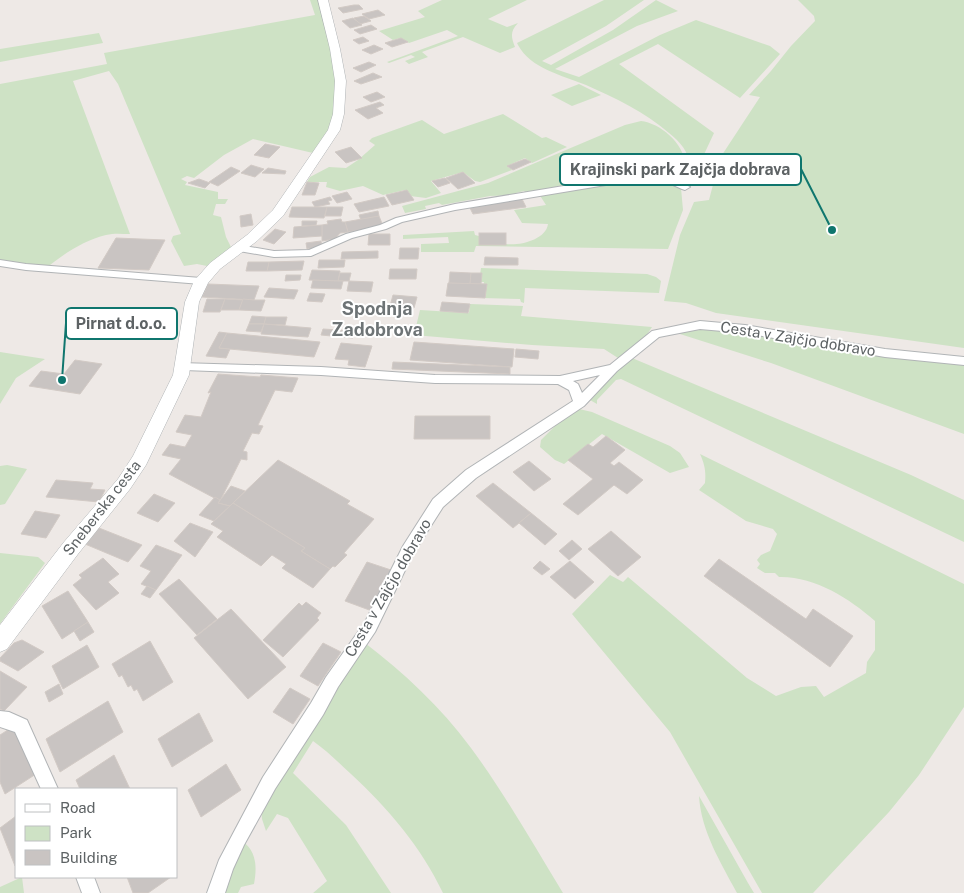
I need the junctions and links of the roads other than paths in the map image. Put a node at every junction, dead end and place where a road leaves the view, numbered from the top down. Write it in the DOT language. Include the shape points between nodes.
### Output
graph roads {
  1 [pos="323,0"];
  2 [pos="685,187"];
  3 [pos="239,248"];
  4 [pos="0,263"];
  5 [pos="201,281"];
  6 [pos="964,361"];
  7 [pos="184,366"];
  8 [pos="614,368"];
  9 [pos="560,380"];
  10 [pos="580,403"];
  11 [pos="0,642"];
  12 [pos="0,719"];
  13 [pos="50,788"];
  14 [pos="225,866"];
  15 [pos="85,878"];
  16 [pos="91,893"];
  17 [pos="208,893"];
  18 [pos="216,893"];
  1 -- 3 [label="street, Sneberska cesta" via="341,83 336,124 324,147 278,213"];
  2 -- 3 [label="street" via="663,177 630,178 455,207 399,220 349,236 311,253 274,254"];
  3 -- 5 [label="street, Sneberska cesta"];
  4 -- 5 [label="street"];
  5 -- 7 [label="street, Sneberska cesta" via="190,308"];
  6 -- 8 [label="street, Cesta v Zajčjo dobravo" via="885,353 745,329 700,325 656,334"];
  7 -- 9 [label="street, Cesta v Zajčjo dobravo" via="435,379"];
  7 -- 11 [label="street, Sneberska cesta" via="174,393 137,465"];
  8 -- 9 [label="street, Cesta v Zajčjo dobravo"];
  8 -- 10 [label="street, Cesta v Zajčjo dobravo"];
  9 -- 10 [label="street" via="574,387"];
  10 -- 14 [label="street, Cesta v Zajčjo dobravo" via="472,474 438,503 408,550 370,627 269,783"];
  12 -- 13 [label="street" via="21,726"];
  14 -- 17 [label="street"];
  14 -- 18 [label="street, Cesta v Zajčjo dobravo"];
  15 -- 16 [label="street"];
}
